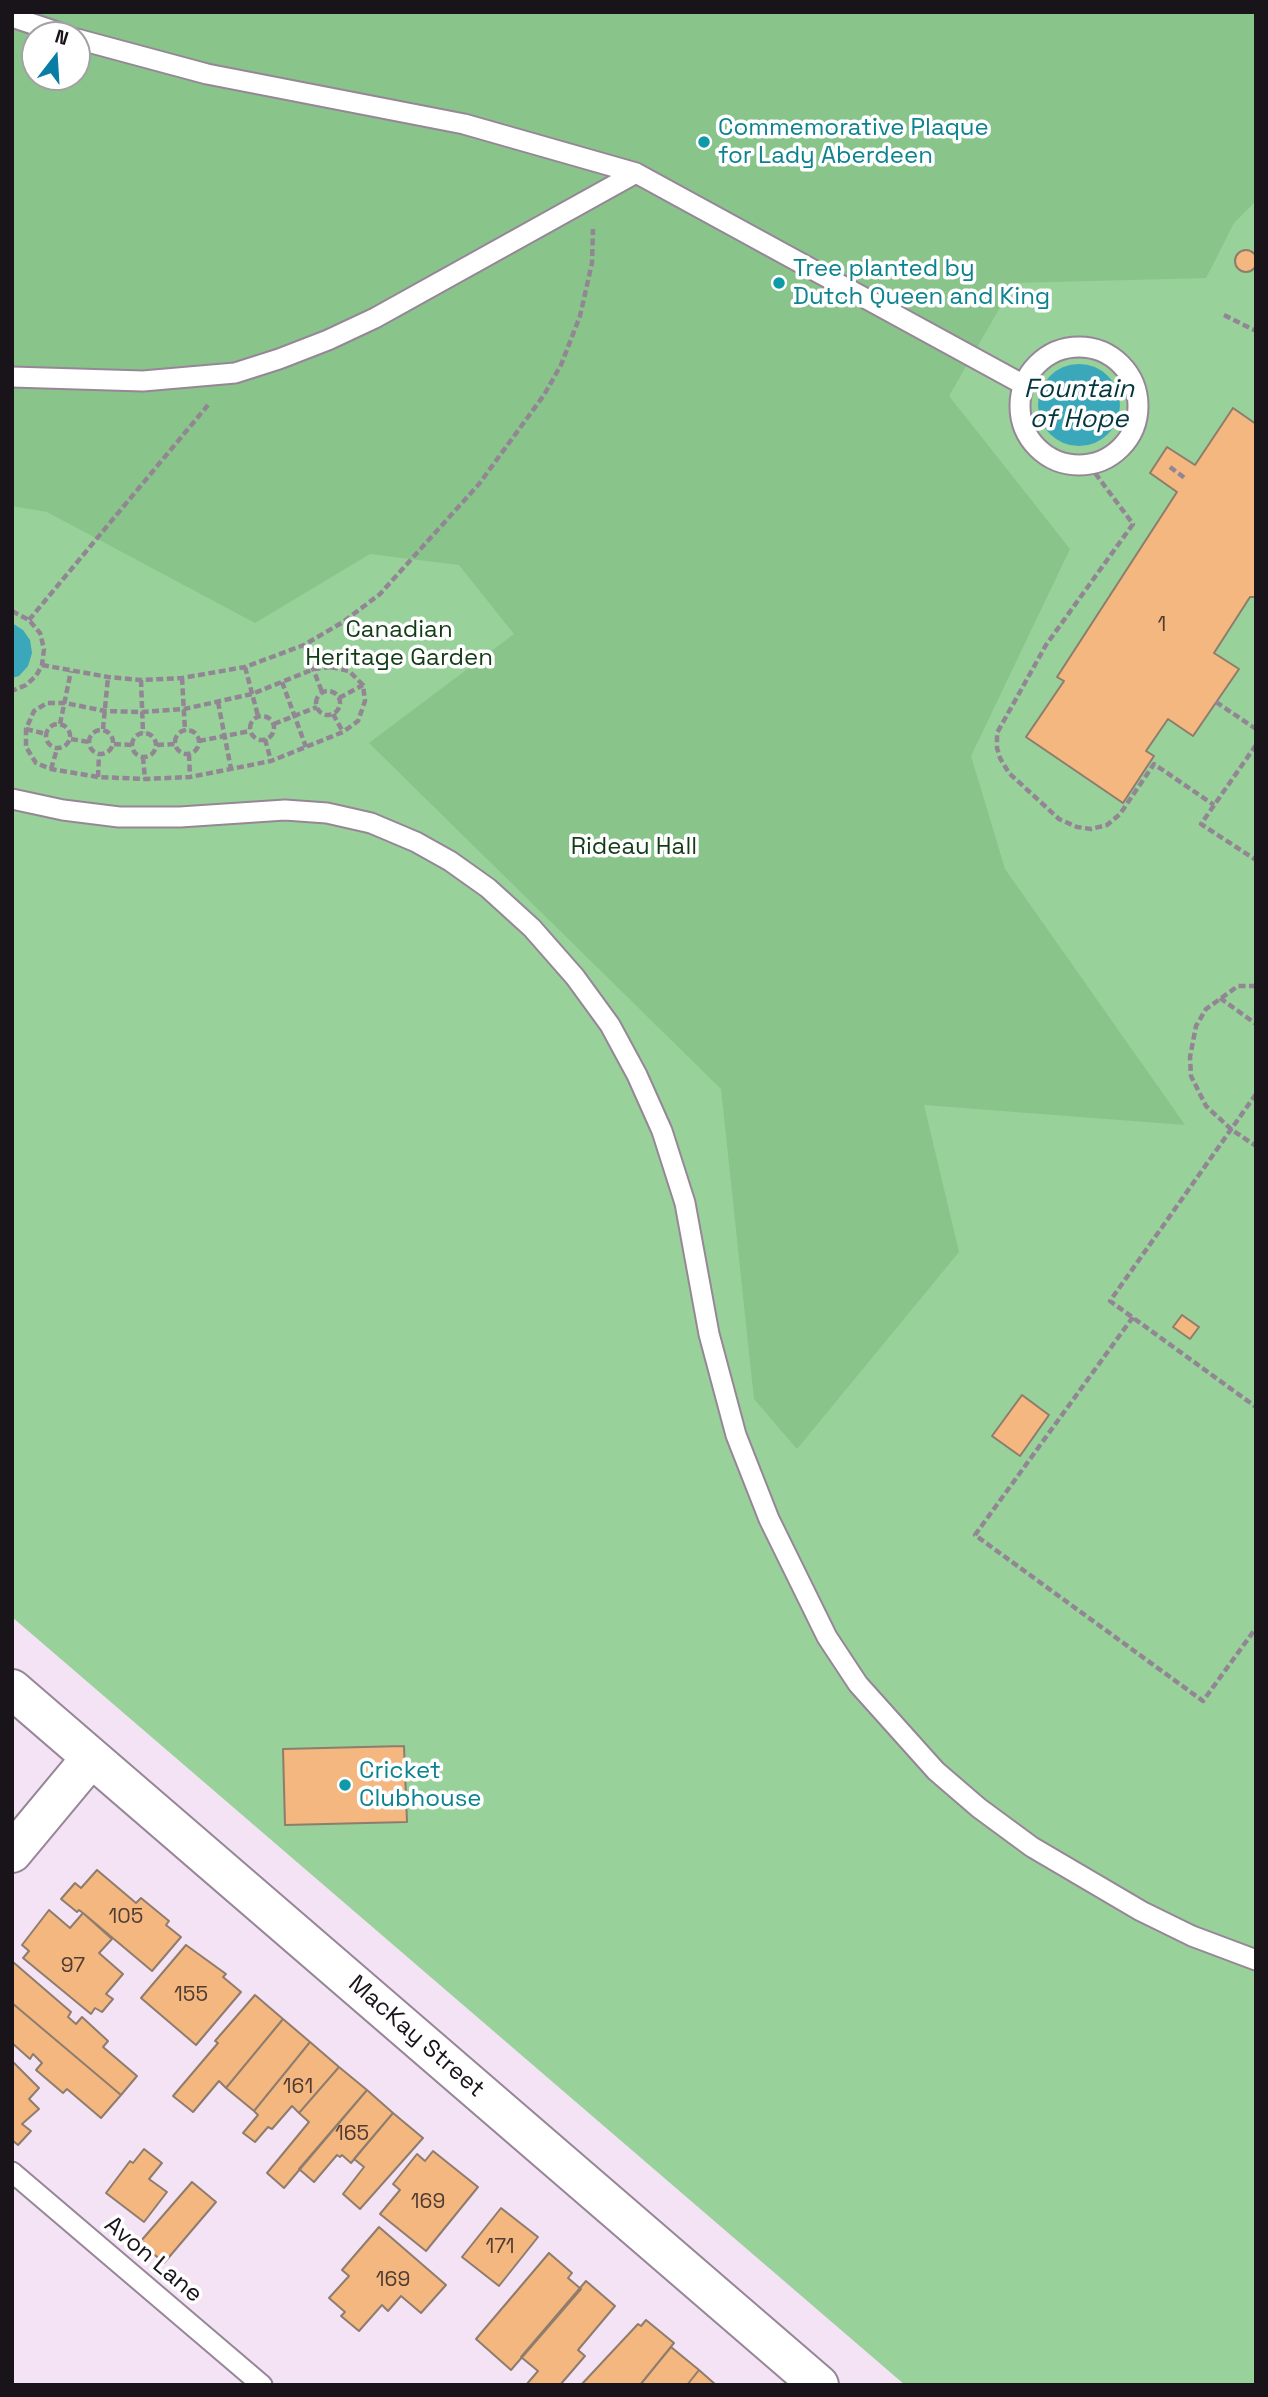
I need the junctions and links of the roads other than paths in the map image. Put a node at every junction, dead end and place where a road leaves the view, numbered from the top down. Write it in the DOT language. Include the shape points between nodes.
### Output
graph roads {
  1 [pos="91,43"];
  2 [pos="636,173"];
  3 [pos="12,377"];
  4 [pos="1024,385"];
  5 [pos="12,799"];
  6 [pos="12,1689"];
  7 [pos="91,1758"];
  8 [pos="12,1853"];
  9 [pos="1256,1960"];
  10 [pos="12,2172"];
  11 [pos="262,2385"];
  12 [pos="819,2385"];
  1 -- 2 [label="lane" via="207,74 464,124"];
  2 -- 3 [label="lane" via="375,318 279,359 234,373 143,380"];
  2 -- 4 [label="lane"];
  4 -- 4 [label="lane" via="1034,367 1070,348 1090,348 1109,355 1125,368 1135,386 1139,407 1135,427 1125,445 1109,458 1089,465 1049,457 1023,426 1020,405"];
  5 -- 9 [label="lane" via="119,817 285,810 371,823 450,861 532,928 610,1025 662,1131 685,1203 709,1334 736,1435 769,1520 827,1637 858,1684 936,1771 1032,1847 1141,1911"];
  6 -- 7 [label="street, MacKay Street"];
  7 -- 8 [label="street"];
  7 -- 12 [label="street, MacKay Street"];
  10 -- 11 [label="lane, Avon Lane"];
}
